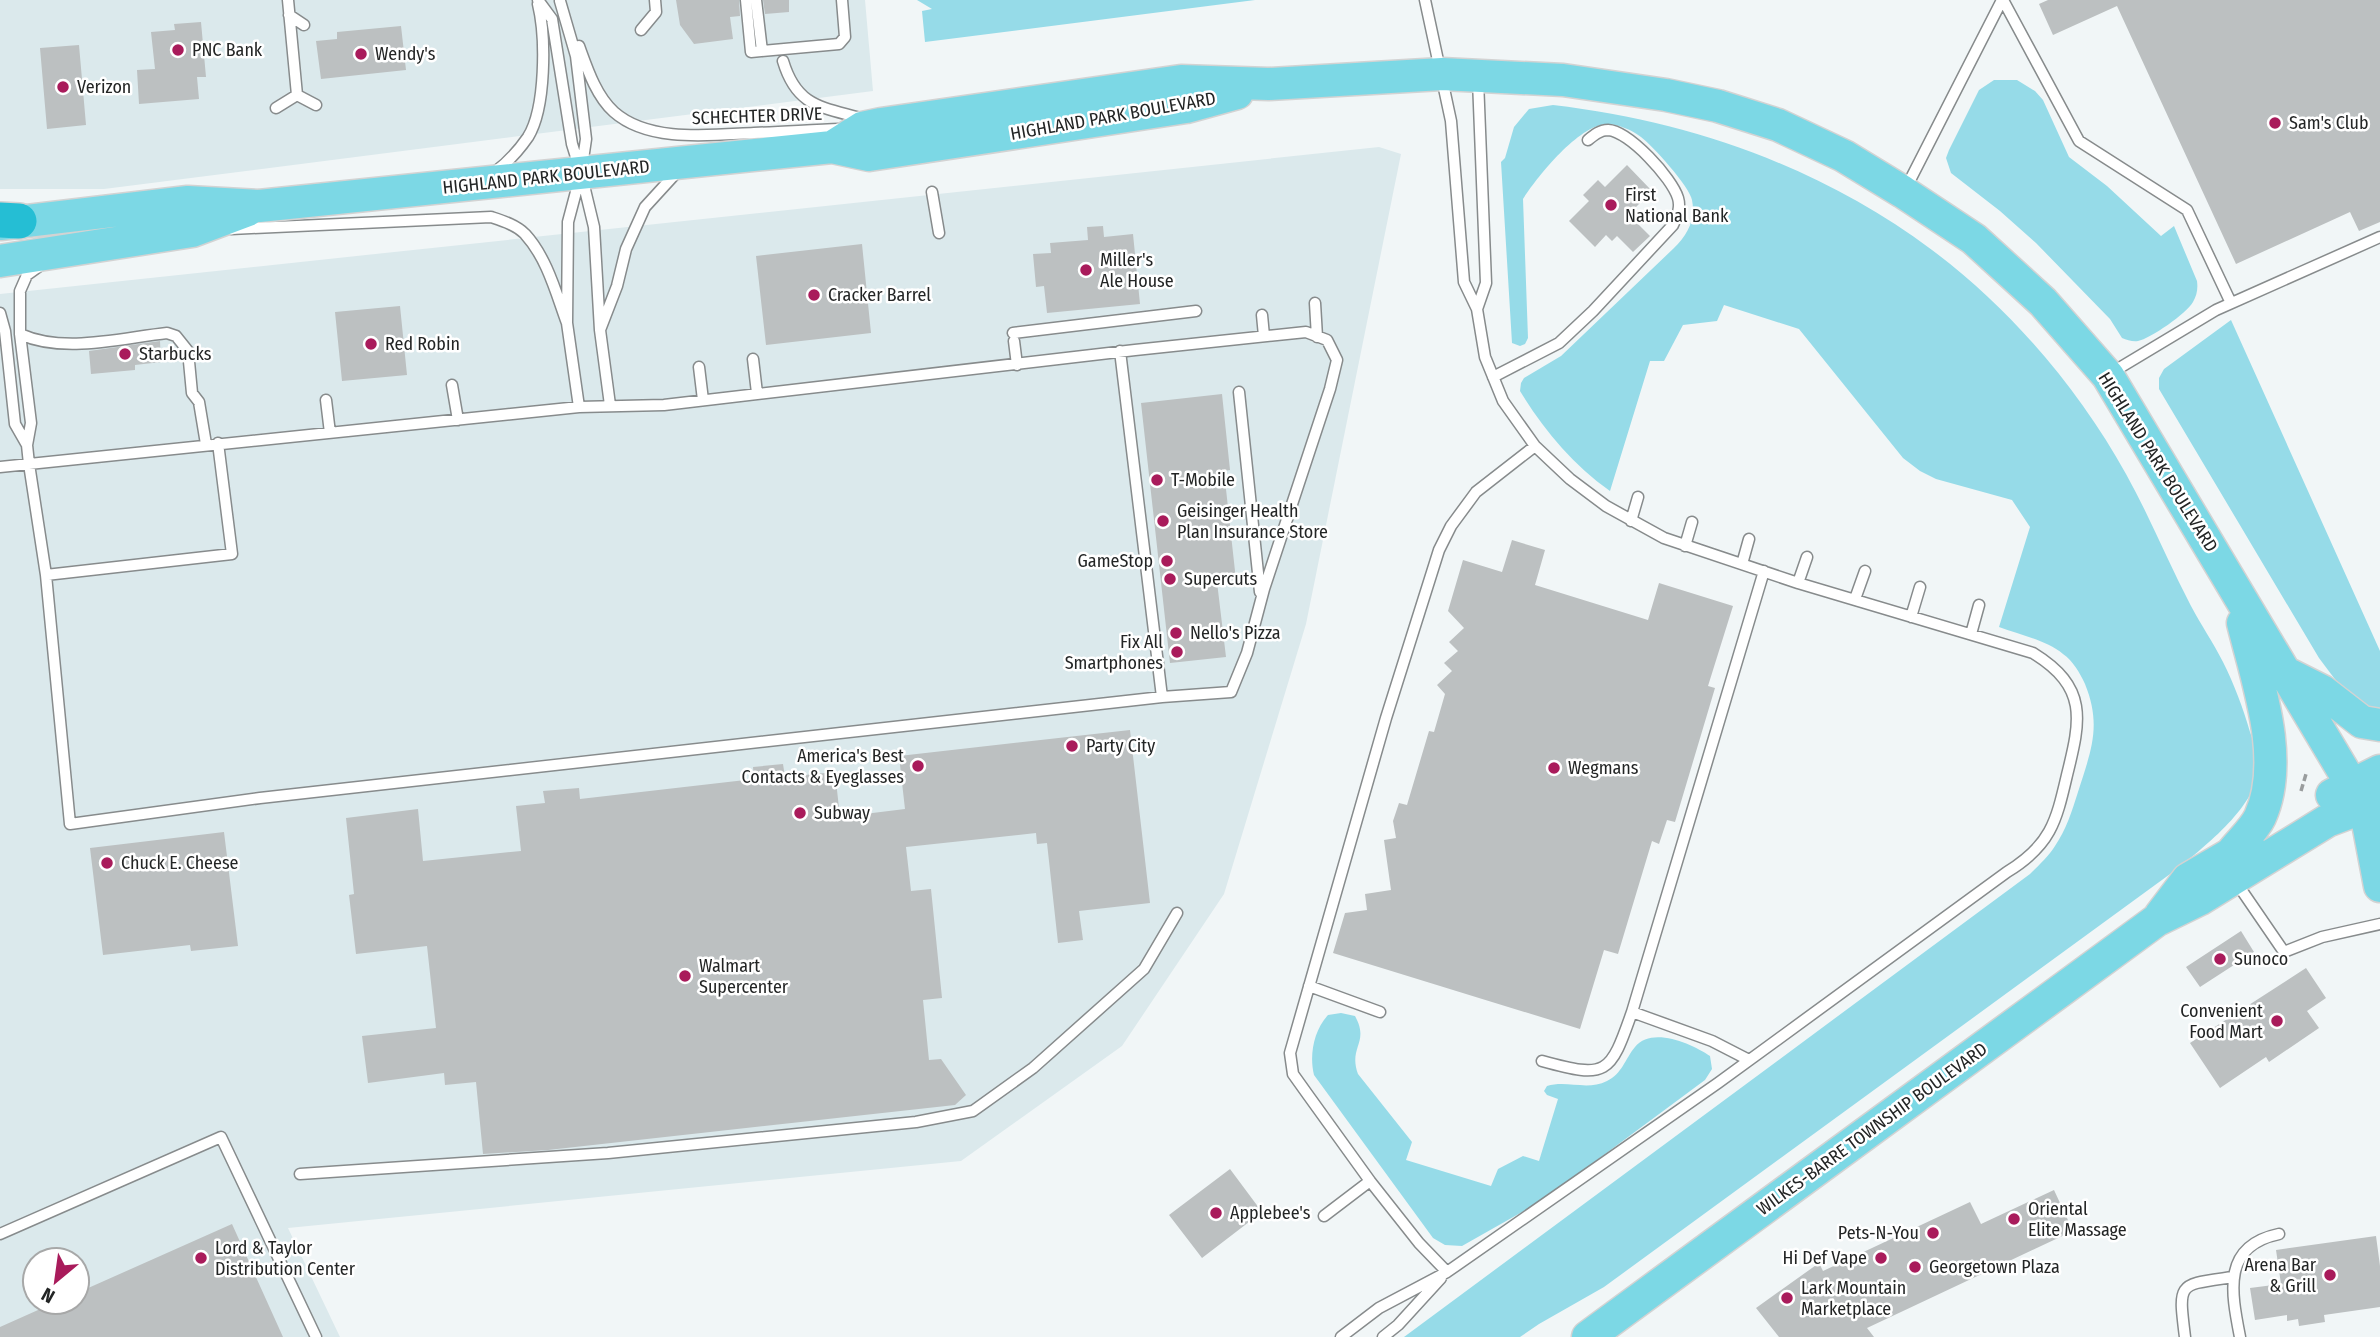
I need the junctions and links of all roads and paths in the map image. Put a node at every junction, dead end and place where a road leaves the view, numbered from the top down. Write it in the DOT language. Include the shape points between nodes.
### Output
graph roads {
  1 [pos="288,0"];
  2 [pos="537,0"];
  3 [pos="655,0"];
  4 [pos="746,0"];
  5 [pos="756,0"];
  6 [pos="842,0"];
  7 [pos="1425,0"];
  8 [pos="2003,0"];
  9 [pos="559,1"];
  10 [pos="289,15"];
  11 [pos="304,25"];
  12 [pos="641,30"];
  13 [pos="762,51"];
  14 [pos="783,61"];
  15 [pos="1442,74"];
  16 [pos="1478,77"];
  17 [pos="1269,84"];
  18 [pos="297,95"];
  19 [pos="316,105"];
  20 [pos="276,108"];
  21 [pos="872,126"];
  22 [pos="1588,140"];
  23 [pos="832,147"];
  24 [pos="687,162"];
  25 [pos="581,173"];
  26 [pos="477,185"];
  27 [pos="932,192"];
  28 [pos="1903,192"];
  29 [pos="259,206"];
  30 [pos="6,221"];
  31 [pos="192,231"];
  32 [pos="939,233"];
  33 [pos="2380,237"];
  34 [pos="112,244"];
  35 [pos="0,261"];
  36 [pos="1315,303"];
  37 [pos="2231,303"];
  38 [pos="1476,309"];
  39 [pos="1196,311"];
  40 [pos="0,313"];
  41 [pos="1262,315"];
  42 [pos="567,323"];
  43 [pos="600,330"];
  44 [pos="20,334"];
  45 [pos="1264,336"];
  46 [pos="1317,337"];
  47 [pos="1120,351"];
  48 [pos="753,359"];
  49 [pos="1017,365"];
  50 [pos="699,367"];
  51 [pos="2108,376"];
  52 [pos="1493,377"];
  53 [pos="452,385"];
  54 [pos="1239,392"];
  55 [pos="757,393"];
  56 [pos="326,400"];
  57 [pos="703,400"];
  58 [pos="610,405"];
  59 [pos="579,407"];
  60 [pos="458,420"];
  61 [pos="330,433"];
  62 [pos="218,443"];
  63 [pos="206,444"];
  64 [pos="27,445"];
  65 [pos="1535,446"];
  66 [pos="29,464"];
  67 [pos="0,467"];
  68 [pos="1638,497"];
  69 [pos="1631,521"];
  70 [pos="1692,522"];
  71 [pos="1749,539"];
  72 [pos="1685,546"];
  73 [pos="1807,556"];
  74 [pos="1742,564"];
  75 [pos="1764,571"];
  76 [pos="1865,571"];
  77 [pos="46,575"];
  78 [pos="1798,583"];
  79 [pos="1920,587"];
  80 [pos="2234,587"];
  81 [pos="1261,599"];
  82 [pos="1855,599"];
  83 [pos="1979,605"];
  84 [pos="1911,617"];
  85 [pos="1971,634"];
  86 [pos="2282,671"];
  87 [pos="1162,697"];
  88 [pos="2380,725"];
  89 [pos="2380,771"];
  90 [pos="2306,775"];
  91 [pos="2301,791"];
  92 [pos="2365,798"];
  93 [pos="2232,867"];
  94 [pos="2380,886"];
  95 [pos="1177,914"];
  96 [pos="2380,924"];
  97 [pos="1309,986"];
  98 [pos="1380,1013"];
  99 [pos="1632,1013"];
  100 [pos="1749,1060"];
  101 [pos="1542,1061"];
  102 [pos="300,1174"];
  103 [pos="1370,1181"];
  104 [pos="1324,1216"];
  105 [pos="0,1234"];
  106 [pos="2279,1234"];
  107 [pos="1447,1272"];
  108 [pos="2233,1277"];
  109 [pos="316,1337"];
  110 [pos="1341,1337"];
  111 [pos="1383,1337"];
  112 [pos="1588,1337"];
  113 [pos="2185,1337"];
  114 [pos="2240,1337"];
  1 -- 10 [label="lane"];
  2 -- 25 [label="lane" via="552,19"];
  2 -- 26 [label="lane" via="544,59 540,101 529,135 506,163"];
  3 -- 12 [label="lane" via="656,12"];
  4 -- 13 [label="lane" via="751,52"];
  5 -- 13 [label="lane"];
  6 -- 13 [label="lane" via="845,37 839,44"];
  7 -- 15 [label="lane"];
  8 -- 28 [label="lane"];
  8 -- 37 [label="lane" via="2079,141 2187,210"];
  9 -- 21 [label="lane, SCHECHTER DRIVE" via="592,79 611,110 625,121 689,136"];
  9 -- 25 [label="lane, SCHECHTER DRIVE" via="578,69 586,139"];
  10 -- 11 [label="lane"];
  10 -- 18 [label="lane"];
  14 -- 21 [label="lane" via="794,89 807,102"];
  15 -- 16 [label="main road, HIGHLAND PARK BOULEVARD"];
  15 -- 17 [label="main road, HIGHLAND PARK BOULEVARD"];
  15 -- 38 [label="lane" via="1451,121 1464,282"];
  16 -- 28 [label="main road, HIGHLAND PARK BOULEVARD" via="1563,80 1718,106 1778,125 1844,156"];
  16 -- 38 [label="lane" via="1486,282"];
  17 -- 21 [label="main road, HIGHLAND PARK BOULEVARD" via="1181,81"];
  17 -- 23 [label="main road, HIGHLAND PARK BOULEVARD" via="1186,107 869,155"];
  18 -- 19 [label="lane"];
  18 -- 20 [label="lane"];
  21 -- 23 [label="main road, HIGHLAND PARK BOULEVARD"];
  22 -- 52 [label="lane" via="1608,130 1630,139 1679,200 1673,225 1559,343"];
  23 -- 24 [label="main road, HIGHLAND PARK BOULEVARD"];
  24 -- 25 [label="main road, HIGHLAND PARK BOULEVARD"];
  24 -- 43 [label="lane" via="645,206"];
  25 -- 26 [label="main road, HIGHLAND PARK BOULEVARD"];
  25 -- 42 [label="lane" via="568,222"];
  25 -- 43 [label="lane" via="594,227"];
  26 -- 29 [label="main road, HIGHLAND PARK BOULEVARD"];
  27 -- 32 [label="lane"];
  28 -- 51 [label="main road, HIGHLAND PARK BOULEVARD" via="1984,248 2043,302"];
  29 -- 30 [label="main road, HIGHLAND PARK BOULEVARD" via="188,202"];
  29 -- 31 [label="main road, HIGHLAND PARK BOULEVARD"];
  31 -- 34 [label="main road, HIGHLAND PARK BOULEVARD"];
  31 -- 42 [label="lane" via="491,217 524,233 542,258"];
  33 -- 37 [label="lane"];
  34 -- 35 [label="main road, HIGHLAND PARK BOULEVARD"];
  34 -- 44 [label="lane" via="38,266 27,275 20,291"];
  36 -- 46 [label="lane"];
  37 -- 51 [label="lane"];
  38 -- 52 [label="lane"];
  39 -- 49 [label="lane" via="1014,337"];
  40 -- 64 [label="lane" via="15,424"];
  41 -- 45 [label="lane"];
  42 -- 59 [label="lane"];
  43 -- 58 [label="lane"];
  44 -- 63 [label="lane" via="37,342 60,343 167,333 176,336 188,351 192,393 199,402"];
  44 -- 64 [label="lane" via="31,423"];
  45 -- 46 [label="lane" via="1307,332"];
  45 -- 47 [label="lane"];
  46 -- 81 [label="lane" via="1327,340 1337,360"];
  47 -- 49 [label="lane"];
  47 -- 87 [label="lane"];
  48 -- 55 [label="lane"];
  49 -- 55 [label="lane"];
  50 -- 57 [label="lane"];
  51 -- 80 [label="main road, HIGHLAND PARK BOULEVARD"];
  52 -- 65 [label="lane" via="1503,401"];
  53 -- 60 [label="lane"];
  54 -- 81 [label="lane"];
  55 -- 57 [label="lane"];
  56 -- 61 [label="lane"];
  57 -- 58 [label="lane"];
  58 -- 59 [label="lane"];
  59 -- 60 [label="lane"];
  60 -- 61 [label="lane"];
  61 -- 62 [label="lane"];
  62 -- 63 [label="lane"];
  62 -- 77 [label="lane" via="232,554"];
  63 -- 66 [label="lane"];
  64 -- 66 [label="lane"];
  65 -- 69 [label="lane" via="1570,479"];
  65 -- 97 [label="lane" via="1476,492 1439,550"];
  66 -- 67 [label="lane"];
  66 -- 77 [label="lane"];
  68 -- 69 [label="lane"];
  69 -- 72 [label="lane"];
  70 -- 72 [label="lane"];
  71 -- 74 [label="lane"];
  72 -- 74 [label="lane"];
  73 -- 78 [label="lane"];
  74 -- 75 [label="lane"];
  75 -- 78 [label="lane"];
  75 -- 99 [label="lane"];
  76 -- 82 [label="lane"];
  77 -- 87 [label="lane" via="70,824"];
  78 -- 82 [label="lane"];
  79 -- 84 [label="lane"];
  80 -- 86 [label="main road, HIGHLAND PARK BOULEVARD"];
  80 -- 93 [label="main road" via="2263,705 2272,774 2260,818"];
  81 -- 87 [label="lane" via="1231,692"];
  82 -- 84 [label="lane"];
  83 -- 85 [label="lane"];
  84 -- 85 [label="lane"];
  85 -- 100 [label="lane" via="2032,653 2063,677 2072,695 2078,726 2053,827 2027,860"];
  86 -- 88 [label="main road" via="2322,691 2362,722"];
  86 -- 92 [label="main road, HIGHLAND PARK BOULEVARD"];
  89 -- 92 [label="main road, WILKES-BARRE TOWNSHIP BOULEVARD"];
  90 -- 91 [label="path"];
  92 -- 93 [label="main road, WILKES-BARRE TOWNSHIP BOULEVARD"];
  92 -- 94 [label="main road"];
  93 -- 96 [label="lane" via="2284,952 2322,937"];
  93 -- 112 [label="main road, WILKES-BARRE TOWNSHIP BOULEVARD" via="2200,899 2157,920"];
  95 -- 102 [label="lane" via="1144,970 1034,1068 973,1111 916,1122 622,1152"];
  97 -- 98 [label="lane"];
  97 -- 103 [label="lane" via="1290,1053 1293,1074"];
  99 -- 100 [label="lane" via="1712,1041"];
  99 -- 101 [label="lane" via="1618,1051 1602,1069 1587,1071"];
  100 -- 107 [label="lane"];
  103 -- 104 [label="lane"];
  103 -- 107 [label="lane"];
  105 -- 109 [label="lane" via="221,1137"];
  106 -- 108 [label="lane" via="2260,1238 2245,1249"];
  107 -- 110 [label="lane" via="1379,1308"];
  107 -- 111 [label="lane"];
  108 -- 113 [label="lane" via="2185,1288 2180,1298"];
  108 -- 114 [label="lane"];
}
